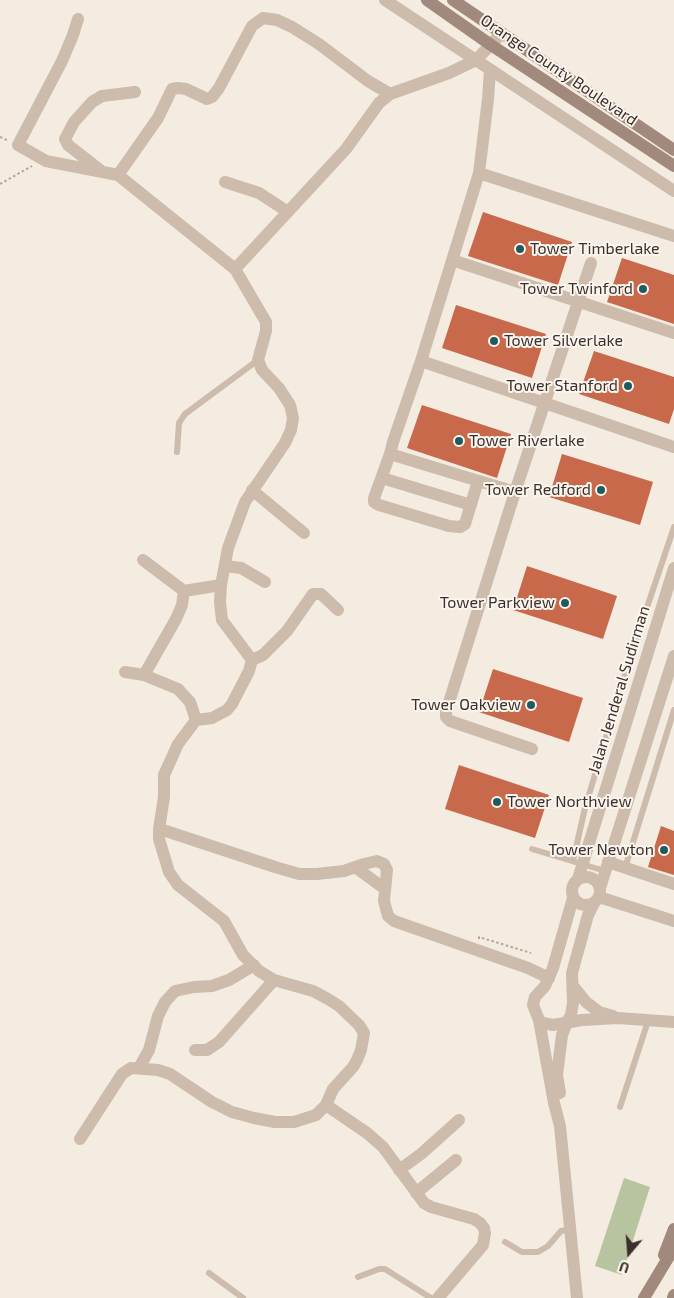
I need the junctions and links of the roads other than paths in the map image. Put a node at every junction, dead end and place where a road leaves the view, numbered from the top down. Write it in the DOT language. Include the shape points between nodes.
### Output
graph roads {
  1 [pos="385,0"];
  2 [pos="427,0"];
  3 [pos="453,0"];
  4 [pos="78,19"];
  5 [pos="501,34"];
  6 [pos="491,45"];
  7 [pos="476,60"];
  8 [pos="490,70"];
  9 [pos="135,92"];
  10 [pos="390,94"];
  11 [pos="674,150"];
  12 [pos="674,166"];
  13 [pos="102,172"];
  14 [pos="479,173"];
  15 [pos="118,175"];
  16 [pos="225,182"];
  17 [pos="674,190"];
  18 [pos="288,212"];
  19 [pos="674,236"];
  20 [pos="452,260"];
  21 [pos="591,263"];
  22 [pos="235,269"];
  23 [pos="578,302"];
  24 [pos="674,333"];
  25 [pos="258,360"];
  26 [pos="421,361"];
  27 [pos="545,404"];
  28 [pos="674,447"];
  29 [pos="177,452"];
  30 [pos="390,454"];
  31 [pos="382,478"];
  32 [pos="478,481"];
  33 [pos="252,490"];
  34 [pos="515,492"];
  35 [pos="471,505"];
  36 [pos="674,527"];
  37 [pos="304,533"];
  38 [pos="143,560"];
  39 [pos="225,566"];
  40 [pos="674,568"];
  41 [pos="265,582"];
  42 [pos="221,585"];
  43 [pos="184,591"];
  44 [pos="338,610"];
  45 [pos="674,656"];
  46 [pos="252,660"];
  47 [pos="125,672"];
  48 [pos="144,675"];
  49 [pos="674,710"];
  50 [pos="196,720"];
  51 [pos="532,749"];
  52 [pos="163,830"];
  53 [pos="532,849"];
  54 [pos="577,862"];
  55 [pos="355,867"];
  56 [pos="607,867"];
  57 [pos="625,868"];
  58 [pos="578,879"];
  59 [pos="674,884"];
  60 [pos="385,889"];
  61 [pos="598,896"];
  62 [pos="573,898"];
  63 [pos="674,921"];
  64 [pos="254,965"];
  65 [pos="549,978"];
  66 [pos="274,980"];
  67 [pos="573,983"];
  68 [pos="618,1018"];
  69 [pos="539,1020"];
  70 [pos="648,1021"];
  71 [pos="567,1022"];
  72 [pos="674,1022"];
  73 [pos="195,1050"];
  74 [pos="139,1068"];
  75 [pos="326,1105"];
  76 [pos="620,1107"];
  77 [pos="459,1120"];
  78 [pos="560,1126"];
  79 [pos="80,1139"];
  80 [pos="456,1160"];
  81 [pos="399,1170"];
  82 [pos="416,1192"];
  83 [pos="571,1229"];
  84 [pos="674,1229"];
  85 [pos="505,1242"];
  86 [pos="674,1248"];
  87 [pos="209,1273"];
  88 [pos="658,1274"];
  89 [pos="358,1277"];
  90 [pos="646,1294"];
  91 [pos="243,1298"];
  92 [pos="430,1298"];
  93 [pos="438,1298"];
  94 [pos="577,1298"];
  95 [pos="635,1298"];
  1 -- 7 [label="street"];
  2 -- 6 [label="main road, Orange County Boulevard"];
  3 -- 5 [label="main road, Orange County Boulevard"];
  4 -- 13 [label="street" via="74,36 18,144 46,161"];
  5 -- 6 [label="street"];
  5 -- 11 [label="main road, Orange County Boulevard"];
  6 -- 7 [label="street"];
  6 -- 12 [label="main road, Orange County Boulevard"];
  7 -- 8 [label="street"];
  7 -- 10 [label="street"];
  8 -- 14 [label="street"];
  8 -- 17 [label="street"];
  9 -- 13 [label="street" via="102,96 92,102 74,122 65,139"];
  10 -- 15 [label="street" via="292,27 263,18 252,26 220,88 212,97 207,99 186,89 172,89 158,118"];
  10 -- 18 [label="street" via="379,103 346,149"];
  13 -- 15 [label="street"];
  14 -- 19 [label="street"];
  14 -- 20 [label="street"];
  15 -- 22 [label="street"];
  16 -- 18 [label="street" via="259,193"];
  18 -- 22 [label="street"];
  20 -- 23 [label="street"];
  20 -- 26 [label="street"];
  21 -- 23 [label="street"];
  22 -- 25 [label="street" via="266,322"];
  23 -- 24 [label="street"];
  23 -- 27 [label="street"];
  25 -- 29 [label="lane" via="185,414 179,423"];
  25 -- 33 [label="street" via="262,370 290,405 293,418 285,443"];
  26 -- 27 [label="street"];
  26 -- 30 [label="street"];
  27 -- 28 [label="street"];
  27 -- 34 [label="street"];
  30 -- 31 [label="street"];
  30 -- 32 [label="street"];
  31 -- 35 [label="street"];
  31 -- 35 [label="street" via="374,498 379,505 460,527 465,524"];
  32 -- 34 [label="street"];
  32 -- 35 [label="street"];
  33 -- 37 [label="street"];
  33 -- 39 [label="street" via="245,502"];
  34 -- 51 [label="street" via="446,717 450,722"];
  36 -- 54 [label="lane" via="585,808"];
  38 -- 43 [label="street"];
  39 -- 41 [label="street" via="240,568"];
  39 -- 42 [label="street"];
  40 -- 54 [label="street, Jalan Jenderal Sudirman"];
  42 -- 43 [label="street"];
  42 -- 46 [label="street" via="222,620"];
  43 -- 48 [label="street" via="176,618"];
  44 -- 46 [label="street" via="321,594 313,594 287,631 263,655"];
  45 -- 56 [label="street"];
  46 -- 50 [label="street" via="228,710 212,718"];
  47 -- 48 [label="street"];
  48 -- 50 [label="street" via="183,692 194,708"];
  49 -- 57 [label="lane"];
  50 -- 64 [label="street" via="178,744 164,775 160,845 174,879 224,921 244,955"];
  52 -- 55 [label="street" via="299,874 344,871"];
  53 -- 54 [label="lane"];
  54 -- 56 [label="lane"];
  54 -- 58 [label="street, Jalan Jenderal Sudirman"];
  55 -- 60 [label="street"];
  55 -- 60 [label="street" via="377,861 384,864 387,870"];
  56 -- 57 [label="street"];
  56 -- 61 [label="street"];
  57 -- 59 [label="street"];
  58 -- 61 [label="street" via="591,878 597,882"];
  58 -- 62 [label="street" via="571,891"];
  60 -- 65 [label="street" via="384,902 388,916 394,921"];
  61 -- 62 [label="street" via="588,906 577,903"];
  61 -- 63 [label="street"];
  61 -- 67 [label="street" via="588,915 574,962"];
  62 -- 65 [label="street"];
  64 -- 66 [label="street"];
  64 -- 74 [label="street" via="212,986 175,991 158,1016 149,1050"];
  65 -- 69 [label="street" via="533,1005"];
  66 -- 73 [label="street" via="219,1042 207,1050"];
  66 -- 75 [label="street" via="313,991 328,999 359,1025 364,1034 357,1060 332,1089"];
  67 -- 68 [label="street" via="586,1002 599,1012"];
  67 -- 71 [label="street" via="572,1009"];
  68 -- 70 [label="street"];
  68 -- 71 [label="street"];
  69 -- 71 [label="street" via="548,1025"];
  69 -- 78 [label="street"];
  70 -- 72 [label="street"];
  70 -- 76 [label="lane"];
  71 -- 78 [label="street" via="562,1036 558,1075 562,1103"];
  74 -- 75 [label="street" via="170,1074 232,1112 274,1122 294,1122 316,1115"];
  74 -- 79 [label="street" via="131,1068 122,1074"];
  75 -- 81 [label="street" via="383,1147"];
  77 -- 81 [label="street"];
  78 -- 83 [label="street"];
  80 -- 82 [label="street"];
  81 -- 82 [label="street"];
  82 -- 93 [label="street" via="431,1207 480,1222 485,1233 483,1245"];
  83 -- 85 [label="lane" via="561,1231 538,1252 522,1252"];
  83 -- 94 [label="street"];
  84 -- 88 [label="main road"];
  86 -- 88 [label="main road"];
  87 -- 91 [label="lane"];
  88 -- 90 [label="main road"];
  89 -- 92 [label="lane" via="385,1269"];
  90 -- 95 [label="street"];
}
